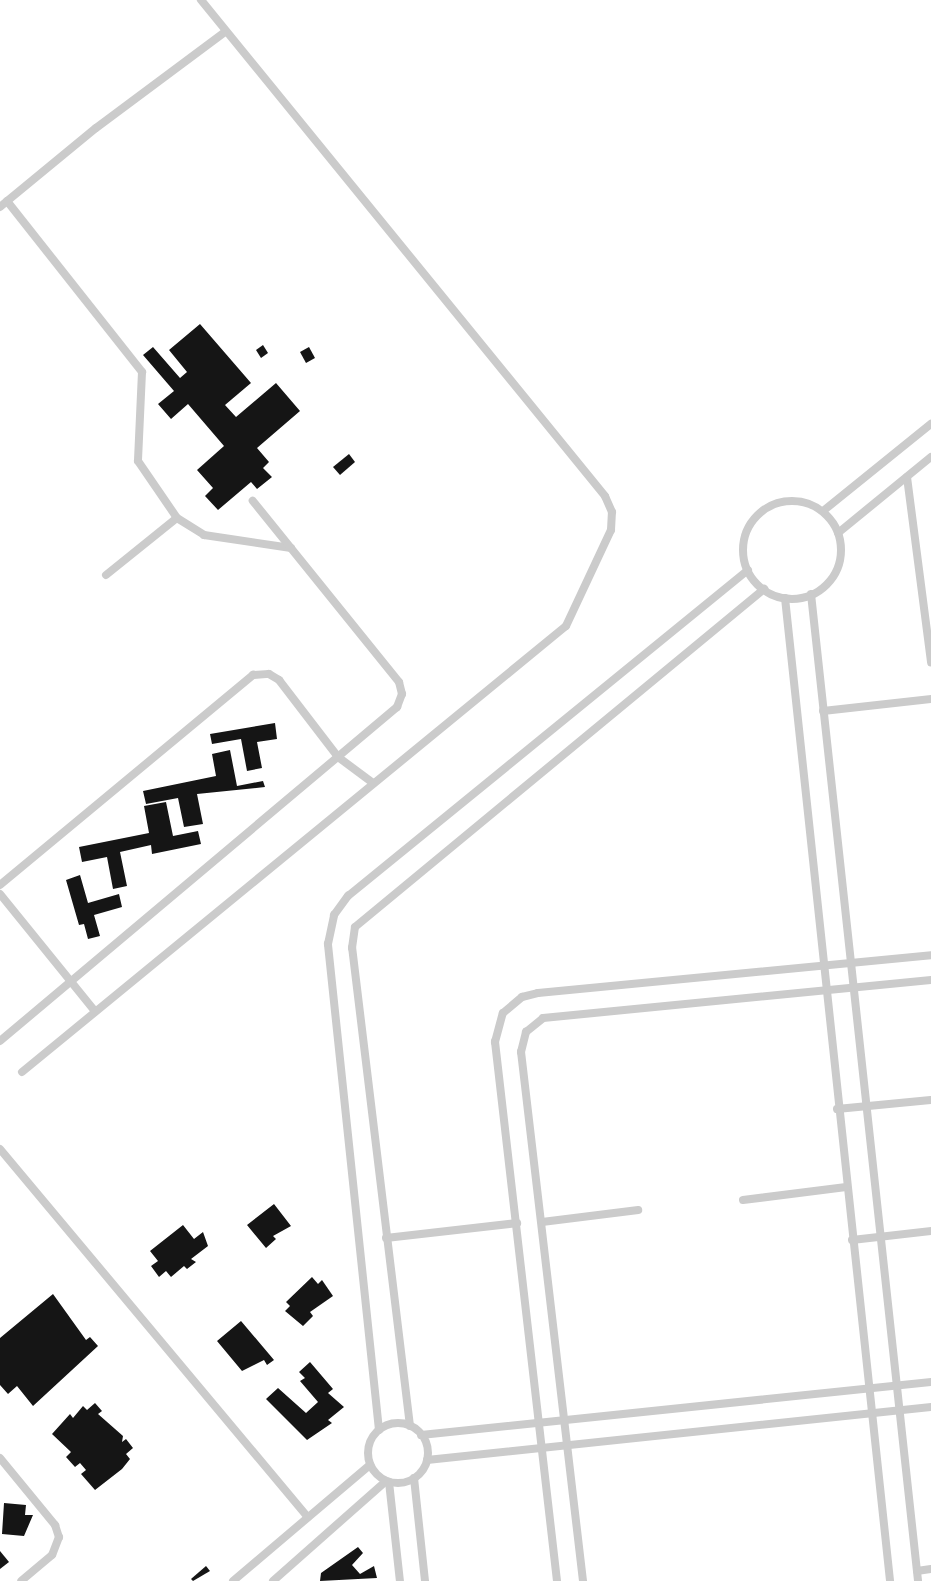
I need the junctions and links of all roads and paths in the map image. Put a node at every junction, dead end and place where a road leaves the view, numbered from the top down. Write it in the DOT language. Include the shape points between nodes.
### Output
graph roads {
  1 [pos="201,0"];
  2 [pos="226,31"];
  3 [pos="7,201"];
  4 [pos="0,207"];
  5 [pos="931,424"];
  6 [pos="931,457"];
  7 [pos="907,477"];
  8 [pos="253,501"];
  9 [pos="823,511"];
  10 [pos="178,518"];
  11 [pos="838,533"];
  12 [pos="291,548"];
  13 [pos="748,570"];
  14 [pos="106,575"];
  15 [pos="764,589"];
  16 [pos="811,594"];
  17 [pos="785,598"];
  18 [pos="931,662"];
  19 [pos="931,699"];
  20 [pos="823,711"];
  21 [pos="338,757"];
  22 [pos="373,783"];
  23 [pos="0,885"];
  24 [pos="0,894"];
  25 [pos="931,955"];
  26 [pos="849,962"];
  27 [pos="822,965"];
  28 [pos="931,980"];
  29 [pos="71,981"];
  30 [pos="852,988"];
  31 [pos="824,990"];
  32 [pos="94,1010"];
  33 [pos="0,1042"];
  34 [pos="22,1072"];
  35 [pos="931,1100"];
  36 [pos="865,1106"];
  37 [pos="837,1109"];
  38 [pos="0,1149"];
  39 [pos="846,1187"];
  40 [pos="742,1200"];
  41 [pos="638,1210"];
  42 [pos="542,1222"];
  43 [pos="517,1223"];
  44 [pos="931,1231"];
  45 [pos="880,1237"];
  46 [pos="386,1238"];
  47 [pos="852,1240"];
  48 [pos="931,1382"];
  49 [pos="897,1386"];
  50 [pos="868,1389"];
  51 [pos="931,1407"];
  52 [pos="900,1410"];
  53 [pos="871,1414"];
  54 [pos="566,1420"];
  55 [pos="540,1422"];
  56 [pos="410,1426"];
  57 [pos="379,1430"];
  58 [pos="422,1435"];
  59 [pos="569,1445"];
  60 [pos="543,1448"];
  61 [pos="0,1458"];
  62 [pos="427,1460"];
  63 [pos="370,1464"];
  64 [pos="414,1478"];
  65 [pos="388,1481"];
  66 [pos="308,1517"];
  67 [pos="931,1569"];
  68 [pos="917,1571"];
  69 [pos="21,1581"];
  70 [pos="233,1581"];
  71 [pos="273,1581"];
  72 [pos="400,1581"];
  73 [pos="425,1581"];
  74 [pos="557,1581"];
  75 [pos="583,1581"];
  76 [pos="890,1581"];
  77 [pos="918,1581"];
  1 -- 2 [label="lane"];
  2 -- 3 [label="lane"];
  2 -- 22 [label="lane" via="605,496 612,512 608,538 571,620"];
  3 -- 4 [label="lane"];
  3 -- 10 [label="lane" via="142,372 138,460"];
  5 -- 9 [label="lane"];
  6 -- 7 [label="lane"];
  7 -- 11 [label="lane"];
  7 -- 18 [label="lane"];
  8 -- 12 [label="lane"];
  9 -- 11 [label="lane"];
  9 -- 13 [label="lane" via="797,501 778,503 762,512 744,543"];
  10 -- 12 [label="lane" via="204,535"];
  10 -- 14 [label="lane"];
  11 -- 16 [label="lane" via="841,551 837,569"];
  12 -- 21 [label="lane" via="398,682 402,694 397,707"];
  13 -- 15 [label="lane"];
  13 -- 57 [label="lane" via="348,896 334,915 328,944"];
  15 -- 17 [label="lane"];
  15 -- 46 [label="lane" via="358,921 352,948"];
  16 -- 17 [label="lane"];
  16 -- 20 [label="lane"];
  17 -- 27 [label="lane"];
  19 -- 20 [label="lane"];
  20 -- 26 [label="lane"];
  21 -- 22 [label="lane"];
  21 -- 23 [label="lane" via="278,680 269,674 253,675"];
  21 -- 29 [label="lane"];
  22 -- 32 [label="lane"];
  24 -- 29 [label="lane"];
  25 -- 26 [label="lane"];
  26 -- 27 [label="lane"];
  26 -- 30 [label="lane"];
  27 -- 31 [label="lane"];
  27 -- 43 [label="lane" via="538,993 514,1001 499,1020 495,1042"];
  28 -- 30 [label="lane"];
  29 -- 32 [label="lane"];
  29 -- 33 [label="lane"];
  30 -- 31 [label="lane"];
  30 -- 36 [label="lane"];
  31 -- 37 [label="lane"];
  31 -- 42 [label="lane" via="536,1021 526,1032 521,1052"];
  32 -- 34 [label="lane"];
  35 -- 36 [label="lane"];
  36 -- 37 [label="lane"];
  36 -- 45 [label="lane"];
  37 -- 39 [label="lane"];
  38 -- 66 [label="lane"];
  39 -- 40 [label="lane"];
  39 -- 47 [label="lane"];
  41 -- 42 [label="lane"];
  42 -- 54 [label="lane"];
  43 -- 46 [label="lane"];
  43 -- 55 [label="lane"];
  44 -- 45 [label="lane"];
  45 -- 47 [label="lane"];
  45 -- 49 [label="lane"];
  46 -- 56 [label="lane"];
  47 -- 50 [label="lane"];
  48 -- 49 [label="lane"];
  49 -- 50 [label="lane"];
  49 -- 52 [label="lane"];
  50 -- 53 [label="lane"];
  50 -- 54 [label="lane"];
  51 -- 52 [label="lane"];
  52 -- 53 [label="lane"];
  52 -- 68 [label="lane"];
  53 -- 59 [label="lane"];
  53 -- 76 [label="lane"];
  54 -- 55 [label="lane"];
  54 -- 59 [label="lane"];
  55 -- 58 [label="lane"];
  55 -- 60 [label="lane"];
  56 -- 57 [label="lane" via="394,1424"];
  56 -- 58 [label="lane"];
  57 -- 63 [label="lane" via="369,1444"];
  58 -- 62 [label="lane"];
  59 -- 60 [label="lane"];
  59 -- 75 [label="lane"];
  60 -- 62 [label="lane"];
  60 -- 74 [label="lane"];
  61 -- 69 [label="lane" via="55,1525 59,1537 52,1555"];
  62 -- 64 [label="lane"];
  63 -- 65 [label="lane"];
  63 -- 66 [label="lane"];
  64 -- 65 [label="lane"];
  64 -- 73 [label="lane"];
  65 -- 71 [label="lane"];
  65 -- 72 [label="lane"];
  66 -- 70 [label="lane"];
  67 -- 68 [label="lane"];
  68 -- 77 [label="lane"];
}
